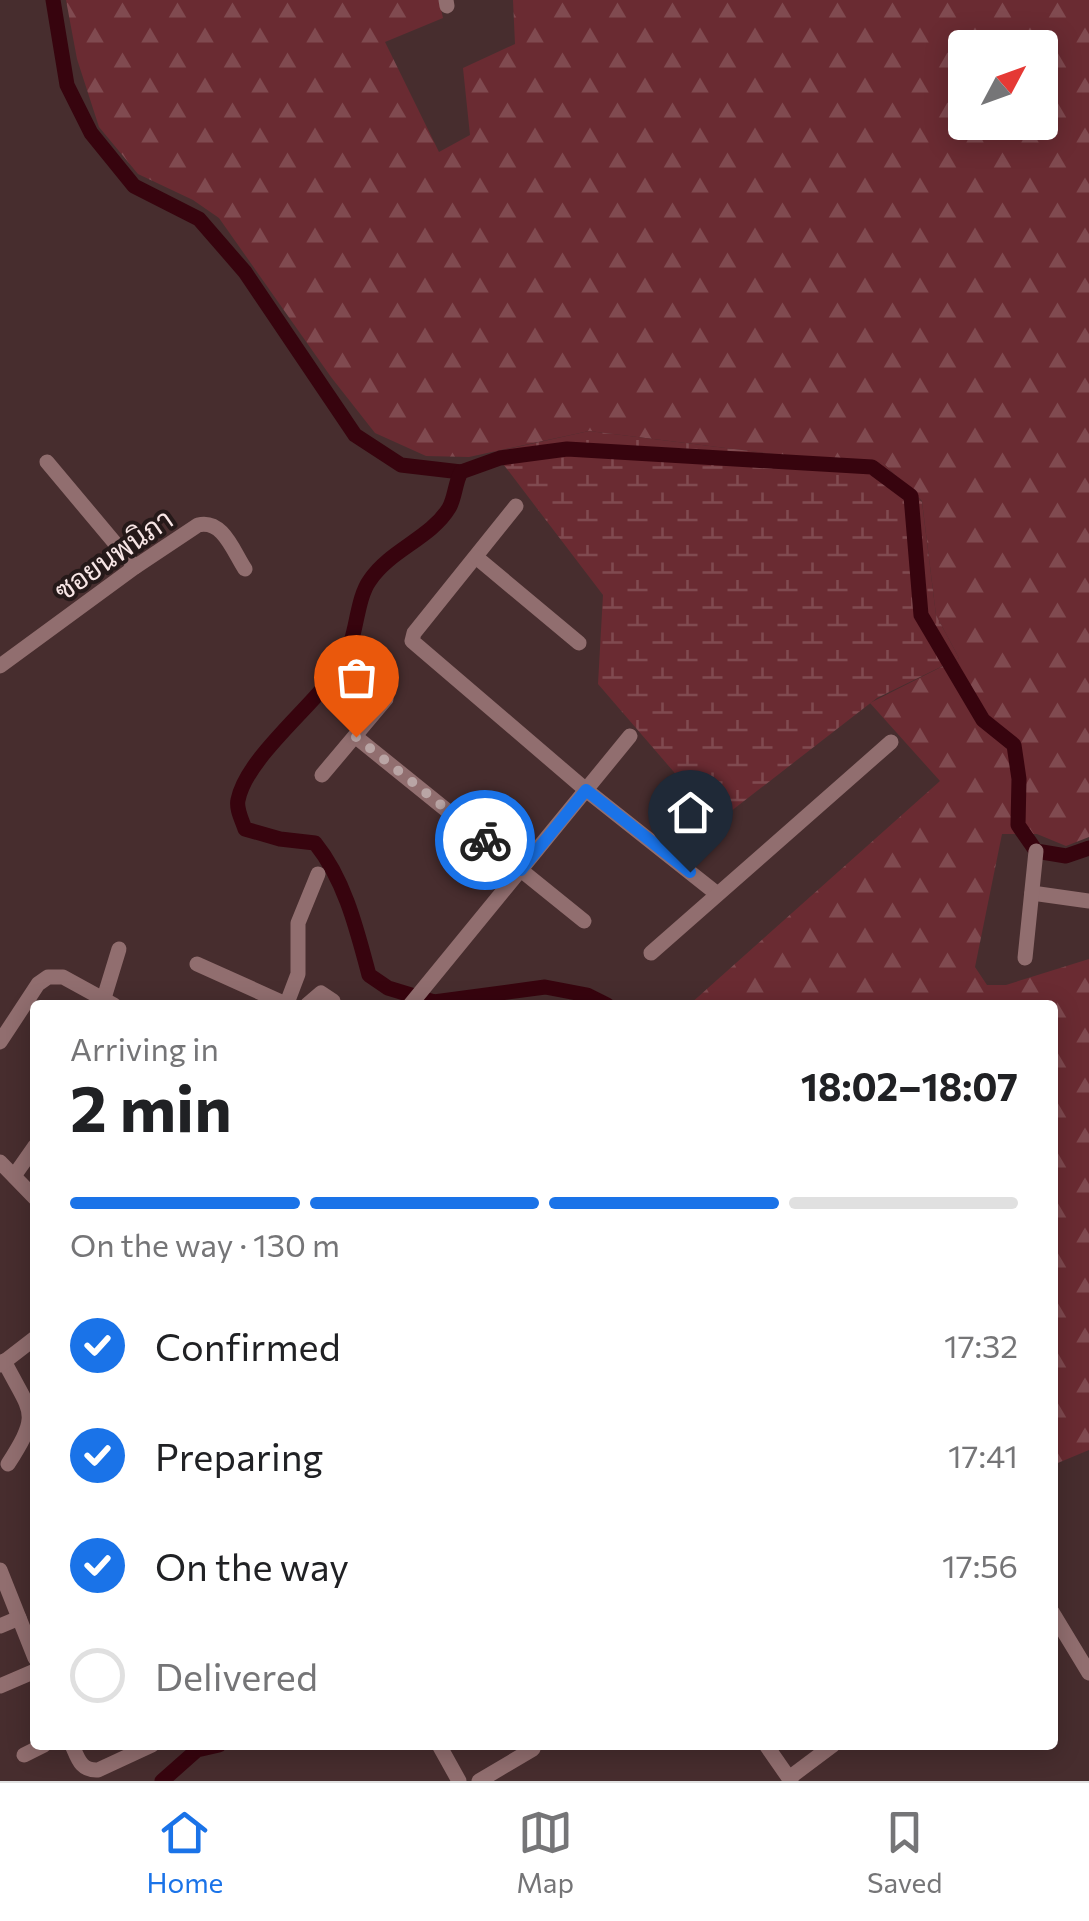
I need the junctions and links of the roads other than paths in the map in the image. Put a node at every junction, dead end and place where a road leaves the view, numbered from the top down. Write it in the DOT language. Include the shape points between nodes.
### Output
graph roads {
  1 [pos="47,462"];
  2 [pos="516,506"];
  3 [pos="476,557"];
  4 [pos="135,567"];
  5 [pos="245,569"];
  6 [pos="579,642"];
  7 [pos="0,666"];
  8 [pos="386,699"];
  9 [pos="630,736"];
  10 [pos="356,737"];
  11 [pos="891,742"];
  12 [pos="322,774"];
  13 [pos="586,790"];
  14 [pos="1036,850"];
  15 [pos="521,870"];
  16 [pos="318,874"];
  17 [pos="716,893"];
  18 [pos="1032,893"];
  19 [pos="1089,900"];
  20 [pos="584,920"];
  21 [pos="119,950"];
  22 [pos="650,953"];
  23 [pos="1025,958"];
  24 [pos="197,964"];
  25 [pos="31,1000"];
  26 [pos="107,1000"];
  27 [pos="109,1000"];
  28 [pos="279,1000"];
  29 [pos="289,1000"];
  30 [pos="414,1000"];
  31 [pos="28,1008"];
  32 [pos="0,1042"];
  33 [pos="30,1153"];
  34 [pos="0,1162"];
  35 [pos="14,1176"];
  36 [pos="30,1193"];
  37 [pos="30,1342"];
  38 [pos="2,1363"];
  39 [pos="30,1416"];
  40 [pos="30,1425"];
  41 [pos="8,1464"];
  42 [pos="0,1570"];
  43 [pos="19,1618"];
  44 [pos="1058,1621"];
  45 [pos="0,1626"];
  46 [pos="30,1646"];
  47 [pos="1087,1663"];
  48 [pos="30,1673"];
  49 [pos="0,1686"];
  50 [pos="34,1750"];
  51 [pos="75,1750"];
  52 [pos="141,1750"];
  53 [pos="442,1750"];
  54 [pos="530,1750"];
  55 [pos="769,1750"];
  56 [pos="827,1750"];
  57 [pos="24,1755"];
  58 [pos="790,1780"];
  59 [pos="459,1781"];
  60 [pos="480,1781"];
  1 -- 4 [label="street"];
  2 -- 3 [label="street"];
  3 -- 6 [label="street"];
  3 -- 13 [label="street" via="412,641"];
  4 -- 5 [label="street, ซอยนพนิภา" via="208,523 217,526"];
  4 -- 7 [label="street, ซอยนพนิภา"];
  8 -- 10 [label="street"];
  9 -- 13 [label="street"];
  10 -- 12 [label="street"];
  10 -- 15 [label="street"];
  11 -- 17 [label="street"];
  13 -- 15 [label="street"];
  13 -- 17 [label="street"];
  14 -- 18 [label="street"];
  15 -- 20 [label="street"];
  15 -- 30 [label="street"];
  16 -- 29 [label="street" via="298,924 298,974"];
  17 -- 22 [label="street"];
  18 -- 19 [label="street"];
  18 -- 23 [label="street"];
  21 -- 27 [label="street"];
  24 -- 28 [label="street"];
  25 -- 26 [label="street" via="38,984 63,977"];
  31 -- 32 [label="street"];
  33 -- 35 [label="street"];
  34 -- 35 [label="street"];
  35 -- 36 [label="street"];
  37 -- 38 [label="street"];
  38 -- 39 [label="street"];
  40 -- 41 [label="street"];
  42 -- 43 [label="street"];
  43 -- 45 [label="street"];
  43 -- 46 [label="street"];
  44 -- 47 [label="street"];
  48 -- 49 [label="street"];
  50 -- 57 [label="street"];
  51 -- 52 [label="street" via="84,1768 98,1770"];
  53 -- 59 [label="street"];
  54 -- 60 [label="street"];
  55 -- 58 [label="street"];
  56 -- 58 [label="street"];
}
